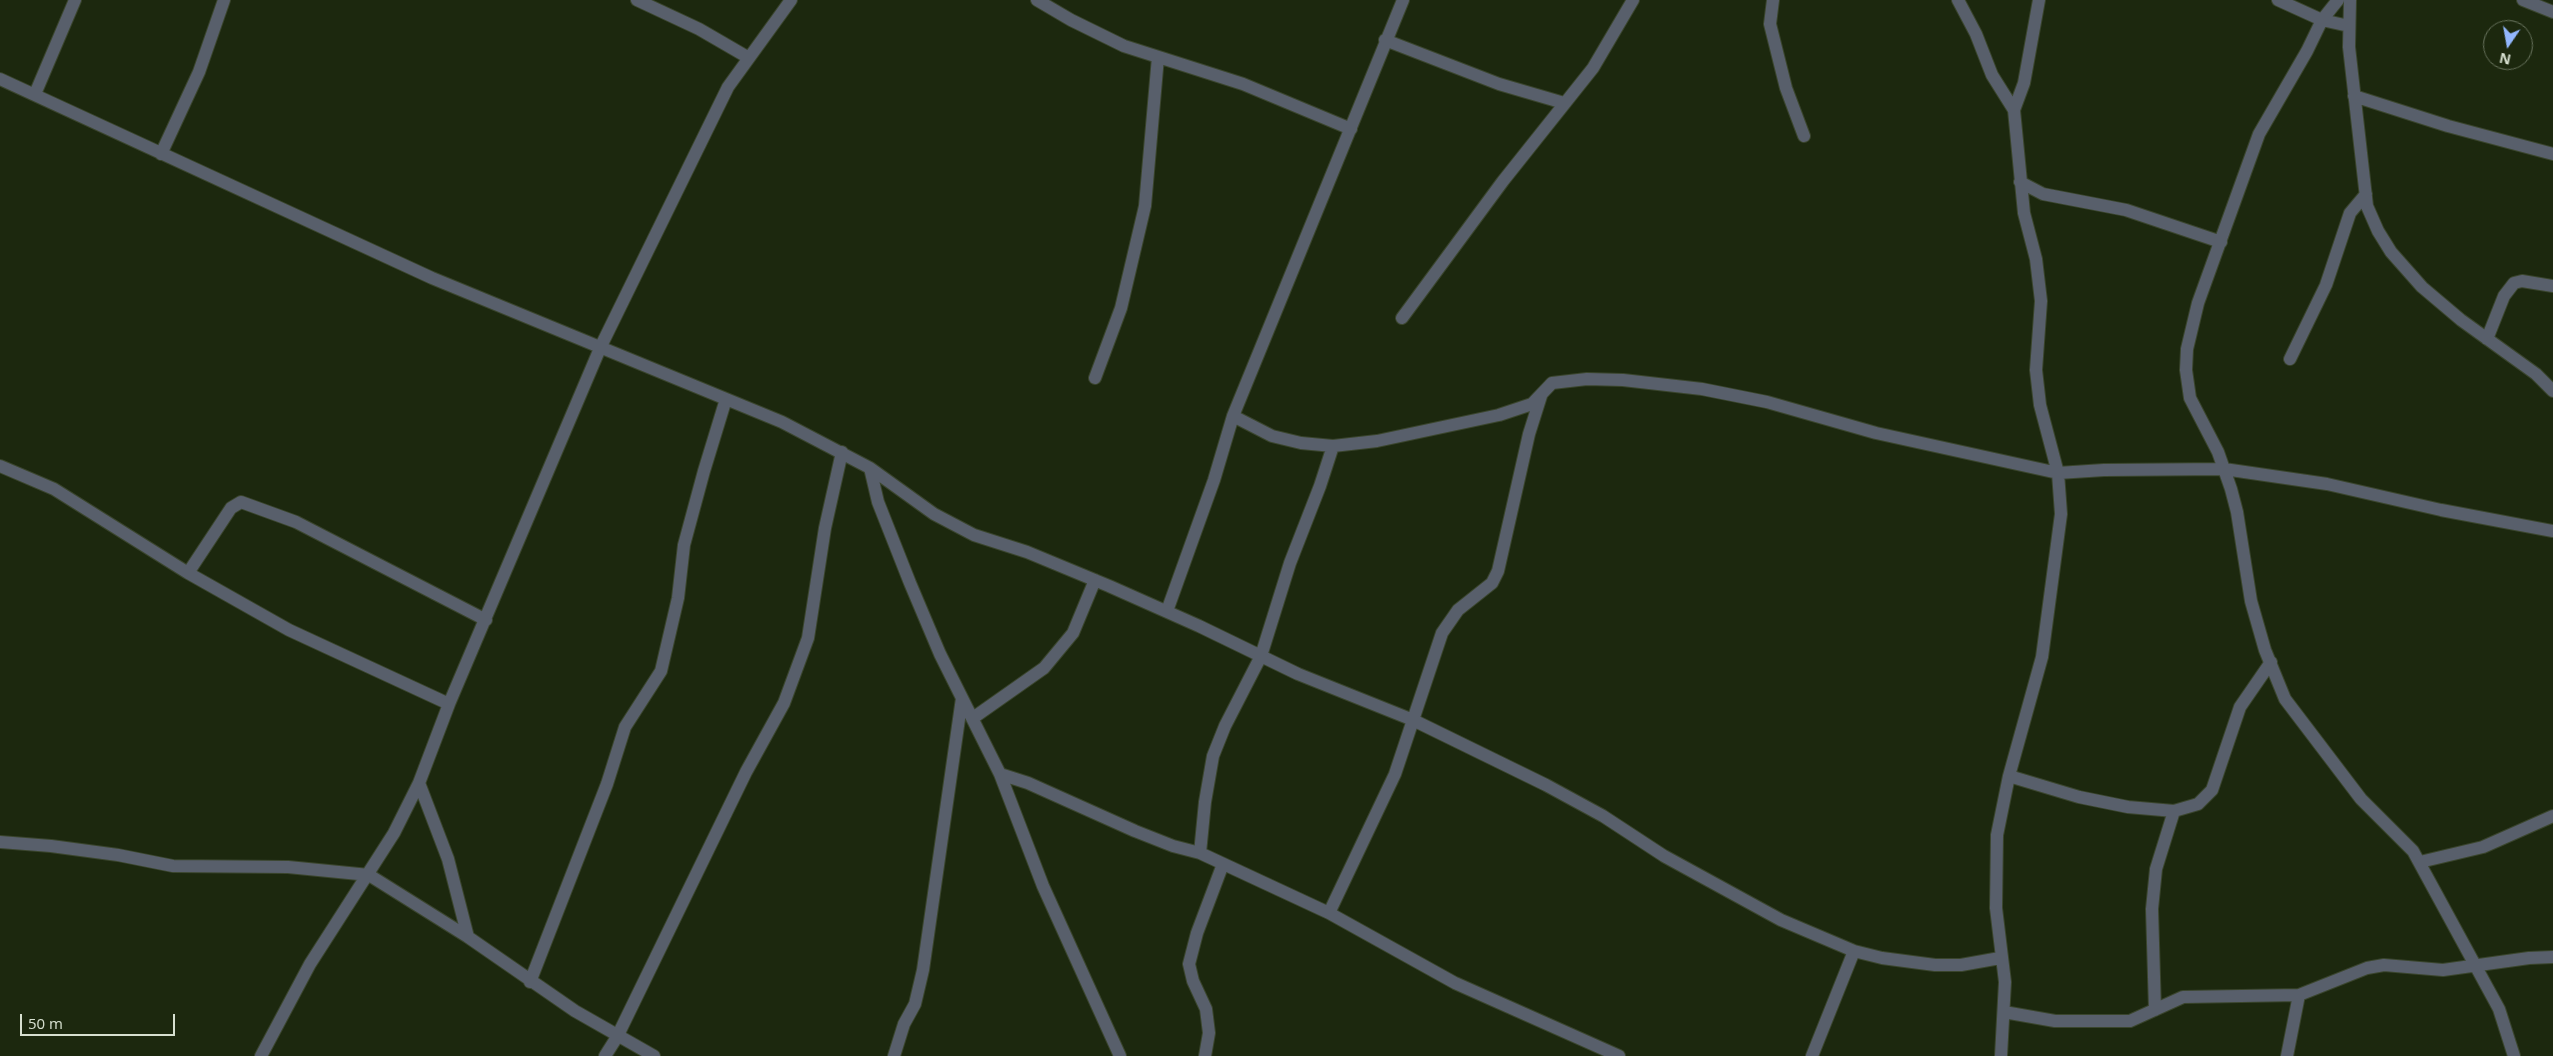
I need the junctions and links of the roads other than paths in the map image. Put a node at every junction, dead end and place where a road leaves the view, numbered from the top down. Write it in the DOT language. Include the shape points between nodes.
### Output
graph roads {
  1 [pos="75,0"];
  2 [pos="224,0"];
  3 [pos="637,0"];
  4 [pos="792,0"];
  5 [pos="1403,0"];
  6 [pos="1632,0"];
  7 [pos="1773,0"];
  8 [pos="1958,0"];
  9 [pos="2039,0"];
  10 [pos="2278,0"];
  11 [pos="2338,0"];
  12 [pos="2350,0"];
  13 [pos="2523,0"];
  14 [pos="1045,1"];
  15 [pos="2553,12"];
  16 [pos="2322,20"];
  17 [pos="2349,26"];
  18 [pos="1386,40"];
  19 [pos="1158,57"];
  20 [pos="749,58"];
  21 [pos="0,79"];
  22 [pos="34,94"];
  23 [pos="2354,96"];
  24 [pos="1564,103"];
  25 [pos="2014,110"];
  26 [pos="1351,128"];
  27 [pos="1804,136"];
  28 [pos="161,154"];
  29 [pos="2553,154"];
  30 [pos="2020,182"];
  31 [pos="2366,194"];
  32 [pos="2221,242"];
  33 [pos="2553,286"];
  34 [pos="1402,318"];
  35 [pos="2488,338"];
  36 [pos="601,346"];
  37 [pos="2290,359"];
  38 [pos="1095,378"];
  39 [pos="2553,391"];
  40 [pos="1543,392"];
  41 [pos="726,399"];
  42 [pos="1233,416"];
  43 [pos="1333,446"];
  44 [pos="842,452"];
  45 [pos="0,466"];
  46 [pos="870,468"];
  47 [pos="2224,469"];
  48 [pos="2058,473"];
  49 [pos="2553,531"];
  50 [pos="188,573"];
  51 [pos="1095,580"];
  52 [pos="1167,611"];
  53 [pos="486,620"];
  54 [pos="1261,656"];
  55 [pos="2270,662"];
  56 [pos="962,698"];
  57 [pos="449,704"];
  58 [pos="973,718"];
  59 [pos="1413,720"];
  60 [pos="1000,774"];
  61 [pos="2009,776"];
  62 [pos="419,784"];
  63 [pos="2174,811"];
  64 [pos="2553,816"];
  65 [pos="0,842"];
  66 [pos="1200,853"];
  67 [pos="2420,862"];
  68 [pos="1223,864"];
  69 [pos="369,875"];
  70 [pos="1329,913"];
  71 [pos="468,937"];
  72 [pos="1854,951"];
  73 [pos="2553,957"];
  74 [pos="2000,958"];
  75 [pos="2477,967"];
  76 [pos="530,982"];
  77 [pos="2299,995"];
  78 [pos="2155,1010"];
  79 [pos="2004,1012"];
  80 [pos="617,1037"];
  81 [pos="261,1056"];
  82 [pos="605,1056"];
  83 [pos="654,1056"];
  84 [pos="894,1056"];
  85 [pos="1120,1056"];
  86 [pos="1205,1056"];
  87 [pos="1619,1056"];
  88 [pos="1812,1056"];
  89 [pos="2001,1056"];
  90 [pos="2287,1056"];
  91 [pos="2514,1056"];
  1 -- 22 [label="street"];
  2 -- 28 [label="street" via="199,72"];
  3 -- 20 [label="street" via="699,29"];
  4 -- 20 [label="street"];
  5 -- 18 [label="street"];
  6 -- 24 [label="street" via="1593,68"];
  7 -- 27 [label="street" via="1770,24 1786,88"];
  8 -- 25 [label="street" via="1992,75"];
  9 -- 25 [label="street" via="2026,74"];
  10 -- 16 [label="street"];
  11 -- 16 [label="street"];
  12 -- 17 [label="street"];
  13 -- 15 [label="street"];
  14 -- 19 [label="street" via="1071,20 1124,46"];
  16 -- 17 [label="street"];
  16 -- 32 [label="street" via="2308,51 2259,134"];
  17 -- 23 [label="street"];
  18 -- 24 [label="street" via="1499,84"];
  18 -- 26 [label="street"];
  19 -- 26 [label="street" via="1244,84"];
  19 -- 38 [label="street" via="1145,206 1121,308"];
  20 -- 36 [label="street" via="728,87"];
  21 -- 22 [label="street"];
  22 -- 28 [label="street"];
  23 -- 29 [label="street"];
  23 -- 31 [label="street"];
  24 -- 34 [label="street"];
  25 -- 30 [label="street"];
  26 -- 42 [label="street"];
  28 -- 36 [label="street" via="432,278"];
  30 -- 32 [label="street" via="2043,194 2126,210"];
  30 -- 48 [label="street" via="2041,301 2036,370 2040,405"];
  31 -- 35 [label="street" via="2367,206 2378,232 2391,252 2422,287"];
  31 -- 37 [label="street" via="2350,213 2326,285"];
  32 -- 47 [label="street" via="2198,303 2187,349 2186,370 2190,398"];
  33 -- 35 [label="street" via="2522,281 2514,283 2504,296"];
  35 -- 39 [label="street"];
  36 -- 41 [label="street"];
  36 -- 53 [label="street"];
  40 -- 43 [label="street" via="1532,404 1499,415 1404,436"];
  40 -- 48 [label="street" via="1552,383 1587,379 1702,389 1767,402 1876,433"];
  40 -- 59 [label="street" via="1529,434 1498,570 1492,583 1458,610 1442,633"];
  41 -- 44 [label="street"];
  41 -- 76 [label="street" via="684,545 678,598 661,671 626,727"];
  42 -- 43 [label="street" via="1272,436 1301,444"];
  42 -- 52 [label="street" via="1214,480"];
  43 -- 54 [label="street" via="1290,563"];
  44 -- 46 [label="street"];
  44 -- 80 [label="street" via="808,638 784,703 738,788"];
  45 -- 50 [label="street" via="54,489"];
  46 -- 51 [label="street" via="934,514 974,535 1027,552"];
  46 -- 56 [label="street" via="878,502 910,583"];
  47 -- 48 [label="street"];
  47 -- 49 [label="street" via="2327,484"];
  47 -- 55 [label="street" via="2237,512 2251,601"];
  48 -- 61 [label="street" via="2061,514 2049,617 2032,696"];
  50 -- 53 [label="street" via="231,508 241,502 296,522"];
  50 -- 57 [label="street" via="289,630"];
  51 -- 52 [label="street"];
  51 -- 58 [label="street" via="1073,633 1044,668"];
  52 -- 54 [label="street"];
  53 -- 57 [label="street"];
  54 -- 59 [label="street" via="1334,690"];
  54 -- 66 [label="street" via="1213,756"];
  55 -- 63 [label="street" via="2240,707 2212,790 2198,804"];
  55 -- 67 [label="street" via="2285,698 2361,799"];
  56 -- 58 [label="street"];
  56 -- 84 [label="street" via="923,970 915,1004 900,1034"];
  57 -- 62 [label="street"];
  58 -- 60 [label="street"];
  59 -- 70 [label="street" via="1395,774"];
  59 -- 72 [label="street" via="1546,784 1664,856 1781,920"];
  60 -- 66 [label="street" via="1028,783 1135,832"];
  60 -- 85 [label="street" via="1046,895"];
  61 -- 63 [label="street" via="2079,797 2128,807"];
  61 -- 74 [label="street" via="1997,835 1996,908"];
  62 -- 69 [label="street"];
  62 -- 71 [label="street" via="448,859"];
  63 -- 78 [label="street" via="2156,870 2152,909"];
  64 -- 67 [label="street" via="2483,847"];
  65 -- 69 [label="street" via="118,855 173,866 288,867"];
  66 -- 68 [label="street"];
  67 -- 75 [label="street"];
  68 -- 70 [label="street"];
  68 -- 86 [label="street" via="1189,964 1206,1009 1209,1033"];
  69 -- 71 [label="street"];
  69 -- 81 [label="street" via="310,964"];
  70 -- 87 [label="street" via="1455,983"];
  71 -- 76 [label="street"];
  72 -- 74 [label="street" via="1936,965"];
  72 -- 88 [label="street"];
  73 -- 75 [label="street"];
  74 -- 79 [label="street" via="2005,982"];
  75 -- 77 [label="street" via="2443,970 2384,965 2367,968"];
  75 -- 91 [label="street" via="2498,1009"];
  76 -- 80 [label="street"];
  77 -- 78 [label="street" via="2183,997"];
  77 -- 90 [label="street"];
  78 -- 79 [label="street" via="2130,1020 2090,1022 2055,1021"];
  79 -- 89 [label="street"];
  80 -- 82 [label="street"];
  80 -- 83 [label="street"];
}
